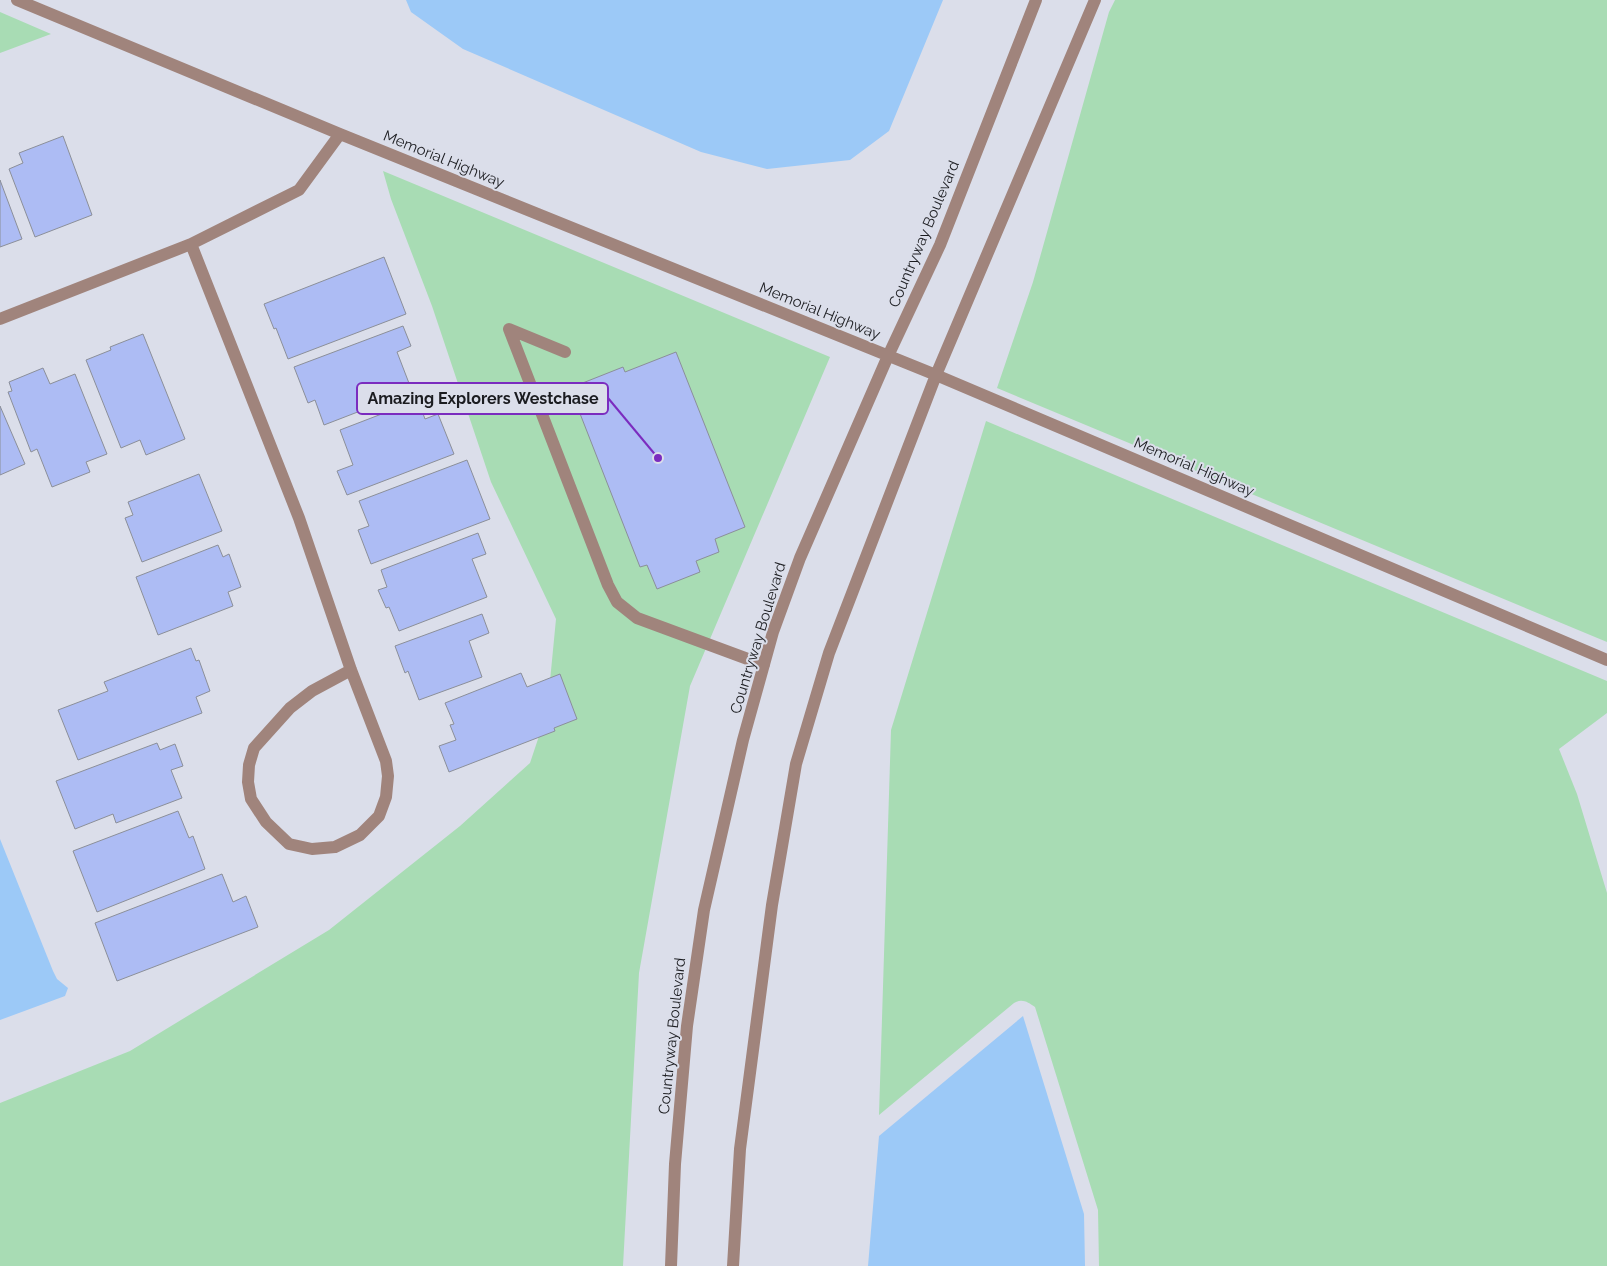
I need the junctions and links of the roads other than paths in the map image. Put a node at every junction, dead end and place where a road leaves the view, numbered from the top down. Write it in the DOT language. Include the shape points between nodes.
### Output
graph roads {
  1 [pos="17,0"];
  2 [pos="1036,0"];
  3 [pos="1095,0"];
  4 [pos="340,134"];
  5 [pos="191,244"];
  6 [pos="0,319"];
  7 [pos="565,352"];
  8 [pos="888,356"];
  9 [pos="936,374"];
  10 [pos="1607,660"];
  11 [pos="764,665"];
  12 [pos="351,670"];
  13 [pos="672,1266"];
  14 [pos="732,1266"];
  1 -- 4 [label="street, Memorial Highway"];
  2 -- 8 [label="street, Countryway Boulevard" via="940,245"];
  3 -- 9 [label="street"];
  4 -- 5 [label="street" via="299,190"];
  4 -- 8 [label="street, Memorial Highway"];
  5 -- 6 [label="street"];
  5 -- 12 [label="street" via="299,518"];
  7 -- 11 [label="street" via="509,329 617,602 637,618"];
  8 -- 9 [label="street, Memorial Highway"];
  8 -- 11 [label="street, Countryway Boulevard" via="800,558"];
  9 -- 10 [label="street, Memorial Highway"];
  9 -- 14 [label="street" via="829,653 796,764 772,905 740,1149"];
  11 -- 13 [label="street, Countryway Boulevard" via="704,910 687,1026 675,1164"];
  12 -- 12 [label="street" via="386,761 386,797 379,816 352,839 335,847 312,849 289,844 266,822 251,799 248,773 254,748 290,708 312,691"];
}
